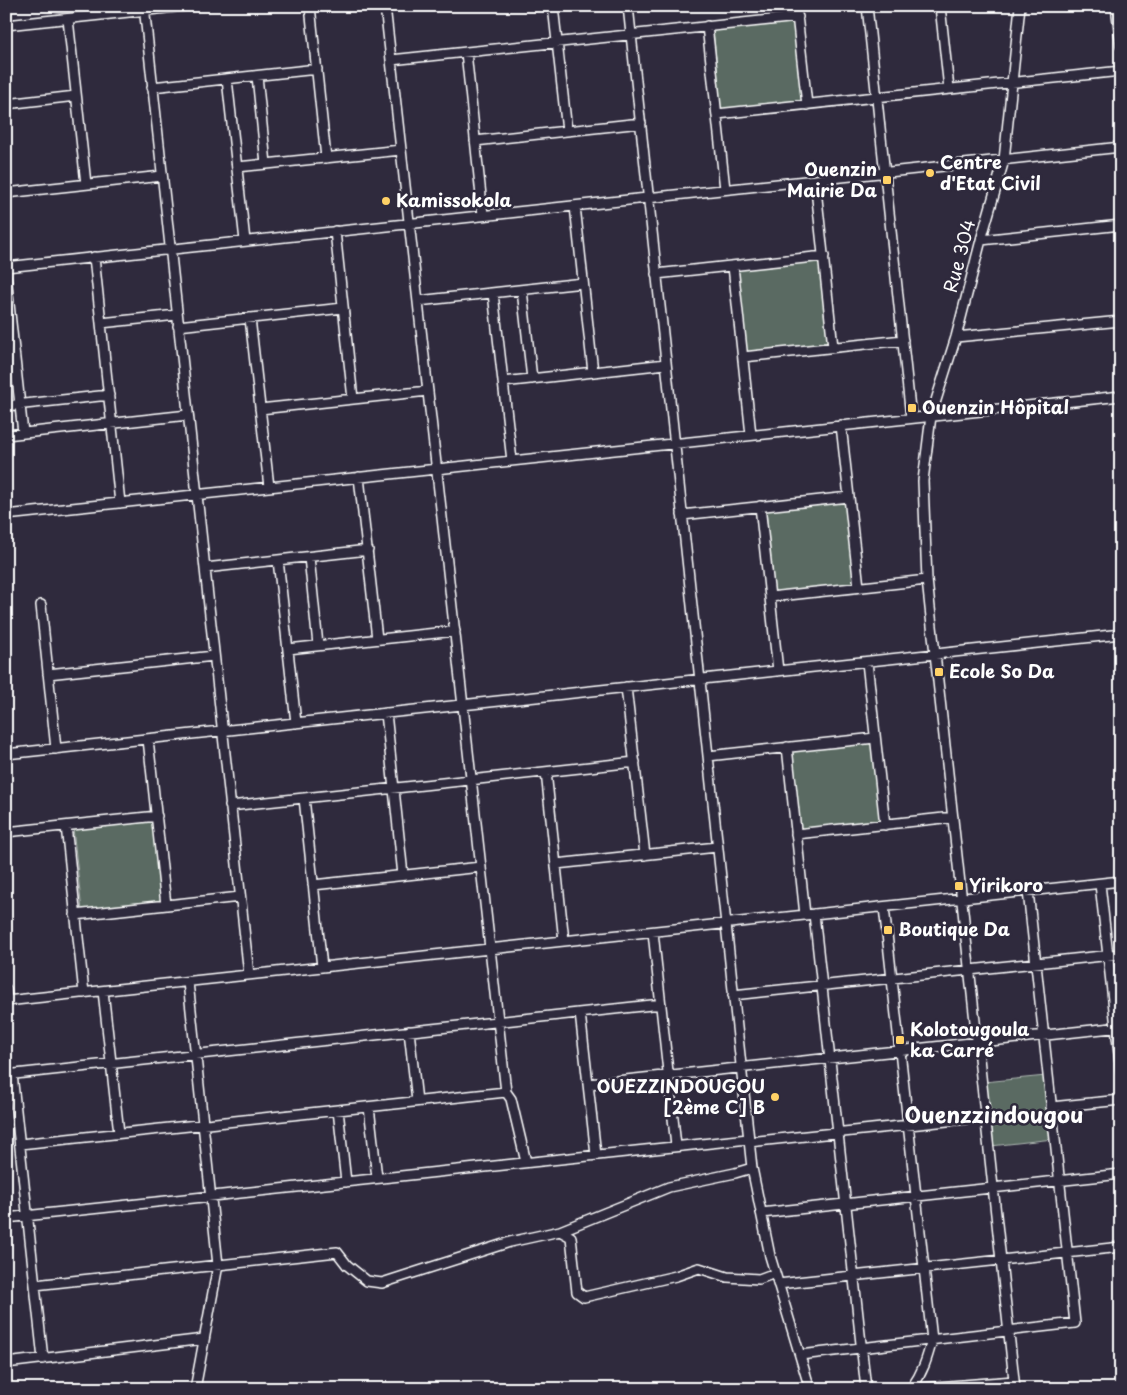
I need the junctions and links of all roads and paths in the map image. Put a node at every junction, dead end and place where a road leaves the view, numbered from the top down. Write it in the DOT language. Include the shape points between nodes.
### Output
graph roads {
  1 [pos="186,6"];
  2 [pos="310,6"];
  3 [pos="386,6"];
  4 [pos="553,6"];
  5 [pos="628,6"];
  6 [pos="796,6"];
  7 [pos="867,6"];
  8 [pos="940,6"];
  9 [pos="1020,6"];
  10 [pos="1116,6"];
  11 [pos="144,8"];
  12 [pos="798,17"];
  13 [pos="68,19"];
  14 [pos="6,26"];
  15 [pos="708,26"];
  16 [pos="631,35"];
  17 [pos="557,42"];
  18 [pos="1121,46"];
  19 [pos="466,52"];
  20 [pos="392,60"];
  21 [pos="317,69"];
  22 [pos="1121,71"];
  23 [pos="257,76"];
  24 [pos="227,79"];
  25 [pos="1012,83"];
  26 [pos="152,87"];
  27 [pos="949,90"];
  28 [pos="76,96"];
  29 [pos="877,97"];
  30 [pos="6,104"];
  31 [pos="807,105"];
  32 [pos="717,114"];
  33 [pos="640,123"];
  34 [pos="567,131"];
  35 [pos="475,141"];
  36 [pos="1121,147"];
  37 [pos="401,150"];
  38 [pos="326,158"];
  39 [pos="1004,160"];
  40 [pos="266,164"];
  41 [pos="237,167"];
  42 [pos="885,172"];
  43 [pos="162,176"];
  44 [pos="815,180"];
  45 [pos="86,184"];
  46 [pos="725,190"];
  47 [pos="6,193"];
  48 [pos="648,198"];
  49 [pos="575,206"];
  50 [pos="483,215"];
  51 [pos="410,223"];
  52 [pos="1121,225"];
  53 [pos="335,231"];
  54 [pos="981,240"];
  55 [pos="245,241"];
  56 [pos="170,249"];
  57 [pos="824,256"];
  58 [pos="94,257"];
  59 [pos="6,266"];
  60 [pos="733,266"];
  61 [pos="656,274"];
  62 [pos="6,276"];
  63 [pos="583,283"];
  64 [pos="522,290"];
  65 [pos="494,293"];
  66 [pos="418,301"];
  67 [pos="343,308"];
  68 [pos="177,315"];
  69 [pos="250,318"];
  70 [pos="1121,321"];
  71 [pos="101,323"];
  72 [pos="178,326"];
  73 [pos="956,337"];
  74 [pos="903,340"];
  75 [pos="833,347"];
  76 [pos="743,357"];
  77 [pos="666,364"];
  78 [pos="593,372"];
  79 [pos="532,379"];
  80 [pos="503,382"];
  81 [pos="428,391"];
  82 [pos="109,395"];
  83 [pos="1121,396"];
  84 [pos="353,399"];
  85 [pos="20,404"];
  86 [pos="6,406"];
  87 [pos="260,409"];
  88 [pos="188,415"];
  89 [pos="931,416"];
  90 [pos="911,418"];
  91 [pos="112,424"];
  92 [pos="841,426"];
  93 [pos="23,433"];
  94 [pos="6,435"];
  95 [pos="751,435"];
  96 [pos="674,443"];
  97 [pos="512,461"];
  98 [pos="437,469"];
  99 [pos="360,477"];
  100 [pos="268,487"];
  101 [pos="196,495"];
  102 [pos="849,497"];
  103 [pos="120,503"];
  104 [pos="760,506"];
  105 [pos="6,515"];
  106 [pos="682,515"];
  107 [pos="368,550"];
  108 [pos="309,557"];
  109 [pos="278,560"];
  110 [pos="204,568"];
  111 [pos="927,580"];
  112 [pos="859,587"];
  113 [pos="770,597"];
  114 [pos="41,604"];
  115 [pos="455,631"];
  116 [pos="1121,634"];
  117 [pos="377,639"];
  118 [pos="318,645"];
  119 [pos="288,649"];
  120 [pos="935,654"];
  121 [pos="214,656"];
  122 [pos="867,662"];
  123 [pos="778,671"];
  124 [pos="48,674"];
  125 [pos="700,680"];
  126 [pos="626,687"];
  127 [pos="463,705"];
  128 [pos="386,713"];
  129 [pos="296,723"];
  130 [pos="222,731"];
  131 [pos="875,738"];
  132 [pos="148,739"];
  133 [pos="56,748"];
  134 [pos="787,748"];
  135 [pos="6,754"];
  136 [pos="708,756"];
  137 [pos="635,762"];
  138 [pos="546,772"];
  139 [pos="471,780"];
  140 [pos="394,788"];
  141 [pos="304,798"];
  142 [pos="230,806"];
  143 [pos="157,816"];
  144 [pos="953,817"];
  145 [pos="885,825"];
  146 [pos="66,826"];
  147 [pos="6,832"];
  148 [pos="796,834"];
  149 [pos="717,847"];
  150 [pos="645,855"];
  151 [pos="556,864"];
  152 [pos="481,867"];
  153 [pos="403,876"];
  154 [pos="1121,882"];
  155 [pos="1100,884"];
  156 [pos="314,885"];
  157 [pos="1028,892"];
  158 [pos="240,897"];
  159 [pos="962,898"];
  160 [pos="166,905"];
  161 [pos="884,907"];
  162 [pos="75,915"];
  163 [pos="810,915"];
  164 [pos="726,924"];
  165 [pos="653,932"];
  166 [pos="564,941"];
  167 [pos="490,949"];
  168 [pos="1121,954"];
  169 [pos="1108,955"];
  170 [pos="1035,963"];
  171 [pos="322,967"];
  172 [pos="969,970"];
  173 [pos="249,975"];
  174 [pos="892,978"];
  175 [pos="188,982"];
  176 [pos="822,986"];
  177 [pos="6,990"];
  178 [pos="103,991"];
  179 [pos="84,993"];
  180 [pos="733,995"];
  181 [pos="7,1001"];
  182 [pos="661,1004"];
  183 [pos="580,1013"];
  184 [pos="498,1022"];
  185 [pos="1118,1027"];
  186 [pos="409,1031"];
  187 [pos="1043,1035"];
  188 [pos="977,1042"];
  189 [pos="900,1050"];
  190 [pos="195,1054"];
  191 [pos="830,1058"];
  192 [pos="111,1063"];
  193 [pos="741,1068"];
  194 [pos="1121,1072"];
  195 [pos="9,1074"];
  196 [pos="668,1075"];
  197 [pos="588,1084"];
  198 [pos="506,1092"];
  199 [pos="1121,1100"];
  200 [pos="417,1101"];
  201 [pos="369,1106"];
  202 [pos="1051,1107"];
  203 [pos="338,1110"];
  204 [pos="985,1117"];
  205 [pos="203,1124"];
  206 [pos="908,1125"];
  207 [pos="119,1133"];
  208 [pos="838,1133"];
  209 [pos="749,1140"];
  210 [pos="20,1144"];
  211 [pos="676,1146"];
  212 [pos="596,1155"];
  213 [pos="526,1162"];
  214 [pos="752,1168"];
  215 [pos="1121,1174"];
  216 [pos="377,1178"];
  217 [pos="1059,1181"];
  218 [pos="346,1182"];
  219 [pos="993,1188"];
  220 [pos="211,1196"];
  221 [pos="916,1196"];
  222 [pos="846,1204"];
  223 [pos="761,1213"];
  224 [pos="28,1216"];
  225 [pos="6,1218"];
  226 [pos="560,1231"];
  227 [pos="1121,1248"];
  228 [pos="1067,1253"];
  229 [pos="1001,1260"];
  230 [pos="218,1265"];
  231 [pos="924,1268"];
  232 [pos="775,1273"];
  233 [pos="854,1276"];
  234 [pos="35,1284"];
  235 [pos="778,1284"];
  236 [pos="1008,1331"];
  237 [pos="204,1339"];
  238 [pos="932,1340"];
  239 [pos="861,1348"];
  240 [pos="800,1355"];
  241 [pos="43,1359"];
  242 [pos="6,1364"];
  243 [pos="1014,1385"];
  244 [pos="195,1389"];
  245 [pos="810,1389"];
  246 [pos="866,1389"];
  247 [pos="911,1389"];
  1 -- 11 [label="street"];
  2 -- 21 [label="street"];
  3 -- 20 [label="street"];
  4 -- 17 [label="street"];
  5 -- 16 [label="street"];
  6 -- 12 [label="street"];
  7 -- 29 [label="street"];
  8 -- 27 [label="street"];
  9 -- 25 [label="street, Rue 304"];
  10 -- 18 [label="street"];
  11 -- 13 [label="street"];
  11 -- 26 [label="street"];
  12 -- 15 [label="street"];
  12 -- 31 [label="street"];
  13 -- 14 [label="street"];
  13 -- 28 [label="street"];
  15 -- 16 [label="street"];
  15 -- 32 [label="street"];
  16 -- 17 [label="street"];
  16 -- 33 [label="street"];
  17 -- 19 [label="street"];
  17 -- 34 [label="street"];
  19 -- 20 [label="street"];
  19 -- 35 [label="street"];
  20 -- 37 [label="street"];
  21 -- 23 [label="street"];
  21 -- 38 [label="street"];
  22 -- 25 [label="street"];
  23 -- 24 [label="street"];
  23 -- 40 [label="street"];
  24 -- 26 [label="street"];
  24 -- 41 [label="street"];
  25 -- 27 [label="street"];
  25 -- 39 [label="street, Rue 304"];
  26 -- 43 [label="street"];
  27 -- 29 [label="street"];
  28 -- 30 [label="street"];
  28 -- 45 [label="street"];
  29 -- 31 [label="street"];
  29 -- 42 [label="street"];
  31 -- 32 [label="street"];
  32 -- 46 [label="street"];
  33 -- 34 [label="street"];
  33 -- 48 [label="street"];
  34 -- 35 [label="street"];
  35 -- 50 [label="street"];
  36 -- 39 [label="street"];
  37 -- 38 [label="street"];
  37 -- 51 [label="street"];
  38 -- 40 [label="street"];
  39 -- 42 [label="street"];
  39 -- 54 [label="street, Rue 304"];
  40 -- 41 [label="street"];
  41 -- 55 [label="street"];
  42 -- 44 [label="street"];
  42 -- 74 [label="street"];
  43 -- 45 [label="street"];
  43 -- 56 [label="street"];
  44 -- 46 [label="street"];
  44 -- 57 [label="street"];
  45 -- 47 [label="street"];
  46 -- 48 [label="street"];
  48 -- 49 [label="street"];
  48 -- 61 [label="street"];
  49 -- 50 [label="street"];
  49 -- 63 [label="street"];
  50 -- 51 [label="street"];
  51 -- 53 [label="street"];
  51 -- 66 [label="street"];
  52 -- 54 [label="street"];
  53 -- 55 [label="street"];
  53 -- 67 [label="street"];
  54 -- 73 [label="street, Rue 304"];
  55 -- 56 [label="street"];
  56 -- 58 [label="street"];
  56 -- 68 [label="street"];
  57 -- 60 [label="street"];
  57 -- 75 [label="street"];
  58 -- 59 [label="street"];
  58 -- 71 [label="street"];
  60 -- 61 [label="street"];
  60 -- 76 [label="street"];
  61 -- 77 [label="street"];
  62 -- 85 [label="street"];
  63 -- 64 [label="street"];
  63 -- 78 [label="street"];
  64 -- 65 [label="street"];
  64 -- 79 [label="street"];
  65 -- 66 [label="street"];
  65 -- 80 [label="street"];
  66 -- 81 [label="street"];
  67 -- 69 [label="street"];
  67 -- 84 [label="street"];
  68 -- 71 [label="street"];
  68 -- 72 [label="street"];
  69 -- 72 [label="street"];
  69 -- 87 [label="street"];
  70 -- 73 [label="street"];
  71 -- 82 [label="street"];
  72 -- 88 [label="street"];
  73 -- 89 [label="street, Rue 304"];
  74 -- 75 [label="street"];
  74 -- 90 [label="street"];
  75 -- 76 [label="street"];
  76 -- 95 [label="street"];
  77 -- 78 [label="street"];
  77 -- 96 [label="street"];
  78 -- 79 [label="street"];
  79 -- 80 [label="street"];
  80 -- 97 [label="street"];
  81 -- 84 [label="street"];
  81 -- 98 [label="street"];
  82 -- 85 [label="street"];
  82 -- 91 [label="street"];
  83 -- 89 [label="street"];
  84 -- 87 [label="street"];
  85 -- 86 [label="street"];
  85 -- 93 [label="street"];
  87 -- 100 [label="street"];
  88 -- 91 [label="street"];
  88 -- 101 [label="street"];
  89 -- 90 [label="street"];
  89 -- 111 [label="street, Rue 304" via="922,482"];
  90 -- 92 [label="street"];
  91 -- 93 [label="street"];
  91 -- 103 [label="street"];
  92 -- 95 [label="street"];
  92 -- 102 [label="street"];
  93 -- 94 [label="street"];
  95 -- 96 [label="street"];
  96 -- 97 [label="street"];
  96 -- 106 [label="street"];
  97 -- 98 [label="street"];
  98 -- 99 [label="street"];
  98 -- 115 [label="street"];
  99 -- 100 [label="street"];
  99 -- 107 [label="street"];
  100 -- 101 [label="street"];
  101 -- 103 [label="street"];
  101 -- 110 [label="street"];
  102 -- 104 [label="street"];
  102 -- 112 [label="street"];
  103 -- 105 [label="street"];
  104 -- 106 [label="street"];
  104 -- 113 [label="street"];
  106 -- 125 [label="street"];
  107 -- 108 [label="street"];
  107 -- 117 [label="street"];
  108 -- 109 [label="street"];
  108 -- 118 [label="street"];
  109 -- 110 [label="street"];
  109 -- 119 [label="street"];
  110 -- 121 [label="street"];
  111 -- 112 [label="street"];
  111 -- 120 [label="street, Rue 304"];
  112 -- 113 [label="street"];
  113 -- 123 [label="street"];
  114 -- 124 [label="street"];
  115 -- 117 [label="street"];
  115 -- 127 [label="street"];
  116 -- 120 [label="street"];
  117 -- 118 [label="street"];
  118 -- 119 [label="street"];
  119 -- 129 [label="street"];
  120 -- 122 [label="street"];
  120 -- 144 [label="street, Rue 304"];
  121 -- 124 [label="street"];
  121 -- 130 [label="street"];
  122 -- 123 [label="street"];
  122 -- 131 [label="street"];
  123 -- 125 [label="street"];
  124 -- 133 [label="street"];
  125 -- 126 [label="street"];
  125 -- 136 [label="street"];
  126 -- 127 [label="street"];
  126 -- 137 [label="street"];
  127 -- 128 [label="street"];
  127 -- 139 [label="street"];
  128 -- 129 [label="street"];
  128 -- 140 [label="street"];
  129 -- 130 [label="street"];
  130 -- 132 [label="street"];
  130 -- 142 [label="street"];
  131 -- 134 [label="street"];
  131 -- 145 [label="street"];
  132 -- 133 [label="street"];
  132 -- 143 [label="street"];
  133 -- 135 [label="street"];
  134 -- 136 [label="street"];
  134 -- 148 [label="street"];
  136 -- 149 [label="street"];
  137 -- 138 [label="street"];
  137 -- 150 [label="street"];
  138 -- 139 [label="street"];
  138 -- 151 [label="street"];
  139 -- 140 [label="street"];
  139 -- 152 [label="street"];
  140 -- 141 [label="street"];
  140 -- 153 [label="street"];
  141 -- 142 [label="street"];
  141 -- 156 [label="street"];
  142 -- 158 [label="street"];
  143 -- 146 [label="street"];
  143 -- 160 [label="street"];
  144 -- 145 [label="street"];
  144 -- 159 [label="street, Rue 304"];
  145 -- 148 [label="street"];
  146 -- 147 [label="street"];
  146 -- 162 [label="street"];
  148 -- 163 [label="street"];
  149 -- 150 [label="street"];
  149 -- 164 [label="street"];
  150 -- 151 [label="street"];
  151 -- 166 [label="street"];
  152 -- 153 [label="street"];
  152 -- 167 [label="street"];
  153 -- 156 [label="street"];
  154 -- 155 [label="street"];
  155 -- 157 [label="street"];
  155 -- 169 [label="street"];
  156 -- 171 [label="street"];
  157 -- 159 [label="street"];
  157 -- 170 [label="street"];
  158 -- 160 [label="street"];
  158 -- 173 [label="street"];
  159 -- 161 [label="street"];
  159 -- 172 [label="street, Rue 304"];
  160 -- 162 [label="street"];
  161 -- 163 [label="street"];
  161 -- 174 [label="street"];
  162 -- 179 [label="street"];
  163 -- 164 [label="street"];
  163 -- 176 [label="street"];
  164 -- 165 [label="street"];
  164 -- 180 [label="street"];
  165 -- 166 [label="street"];
  165 -- 182 [label="street"];
  166 -- 167 [label="street"];
  167 -- 171 [label="street"];
  167 -- 184 [label="street"];
  168 -- 169 [label="street"];
  169 -- 170 [label="street"];
  169 -- 185 [label="street"];
  170 -- 172 [label="street"];
  170 -- 187 [label="street"];
  171 -- 173 [label="street"];
  172 -- 174 [label="street"];
  172 -- 188 [label="street, Rue 304"];
  173 -- 175 [label="street"];
  174 -- 176 [label="street"];
  174 -- 189 [label="street"];
  175 -- 178 [label="street"];
  175 -- 190 [label="street"];
  176 -- 180 [label="street"];
  176 -- 191 [label="street"];
  177 -- 181 [label="street"];
  178 -- 179 [label="street"];
  178 -- 192 [label="street"];
  179 -- 181 [label="street"];
  180 -- 193 [label="street"];
  182 -- 183 [label="street"];
  182 -- 196 [label="street"];
  183 -- 184 [label="street"];
  183 -- 197 [label="street"];
  184 -- 186 [label="street"];
  184 -- 198 [label="street"];
  185 -- 187 [label="street"];
  185 -- 194 [label="street"];
  186 -- 190 [label="street"];
  186 -- 200 [label="street"];
  187 -- 188 [label="street"];
  187 -- 202 [label="street"];
  188 -- 189 [label="street"];
  188 -- 204 [label="street, Rue 304"];
  189 -- 191 [label="street"];
  189 -- 206 [label="street"];
  190 -- 192 [label="street"];
  190 -- 205 [label="street"];
  191 -- 193 [label="street"];
  191 -- 208 [label="street"];
  192 -- 195 [label="street"];
  192 -- 207 [label="street"];
  193 -- 196 [label="street"];
  193 -- 209 [label="street"];
  195 -- 210 [label="street"];
  196 -- 197 [label="street"];
  196 -- 211 [label="street"];
  197 -- 212 [label="street"];
  198 -- 200 [label="street"];
  198 -- 213 [label="street" via="511,1099"];
  199 -- 202 [label="street"];
  200 -- 201 [label="street"];
  201 -- 203 [label="street"];
  201 -- 216 [label="street"];
  202 -- 217 [label="street"];
  203 -- 205 [label="street"];
  203 -- 218 [label="street"];
  204 -- 206 [label="street"];
  204 -- 219 [label="street, Rue 304"];
  205 -- 207 [label="street"];
  205 -- 220 [label="street"];
  206 -- 208 [label="street"];
  206 -- 221 [label="street"];
  207 -- 210 [label="street"];
  208 -- 209 [label="street"];
  208 -- 222 [label="street"];
  209 -- 211 [label="street"];
  209 -- 214 [label="street"];
  210 -- 224 [label="street"];
  211 -- 212 [label="street"];
  212 -- 213 [label="street"];
  213 -- 216 [label="street"];
  214 -- 223 [label="street"];
  214 -- 226 [label="street" via="669,1187"];
  215 -- 217 [label="street"];
  216 -- 218 [label="street"];
  217 -- 219 [label="street"];
  217 -- 228 [label="street"];
  218 -- 220 [label="street"];
  219 -- 221 [label="street"];
  219 -- 229 [label="street, Rue 304"];
  220 -- 224 [label="street"];
  220 -- 230 [label="street"];
  221 -- 222 [label="street"];
  221 -- 231 [label="street"];
  222 -- 223 [label="street"];
  222 -- 233 [label="street"];
  223 -- 232 [label="street"];
  224 -- 225 [label="street"];
  224 -- 234 [label="street"];
  226 -- 230 [label="street" via="510,1242 382,1283 367,1281 337,1252"];
  226 -- 232 [label="street" via="571,1237 577,1292 584,1297 699,1268 727,1277 759,1279"];
  227 -- 228 [label="street"];
  228 -- 229 [label="street"];
  228 -- 236 [label="street" via="1074,1323"];
  229 -- 231 [label="street"];
  229 -- 236 [label="street, Rue 304"];
  230 -- 234 [label="street"];
  230 -- 237 [label="street"];
  231 -- 233 [label="street"];
  231 -- 238 [label="street"];
  232 -- 235 [label="street"];
  233 -- 235 [label="street"];
  233 -- 239 [label="street"];
  234 -- 241 [label="street"];
  235 -- 240 [label="street"];
  236 -- 238 [label="street"];
  236 -- 243 [label="street, Rue 304"];
  237 -- 241 [label="street"];
  237 -- 244 [label="street"];
  238 -- 239 [label="street"];
  238 -- 247 [label="street" via="927,1362"];
  239 -- 240 [label="street"];
  239 -- 246 [label="street"];
  240 -- 245 [label="street"];
  241 -- 242 [label="street"];
  243 -- 247 [label="street"];
}
